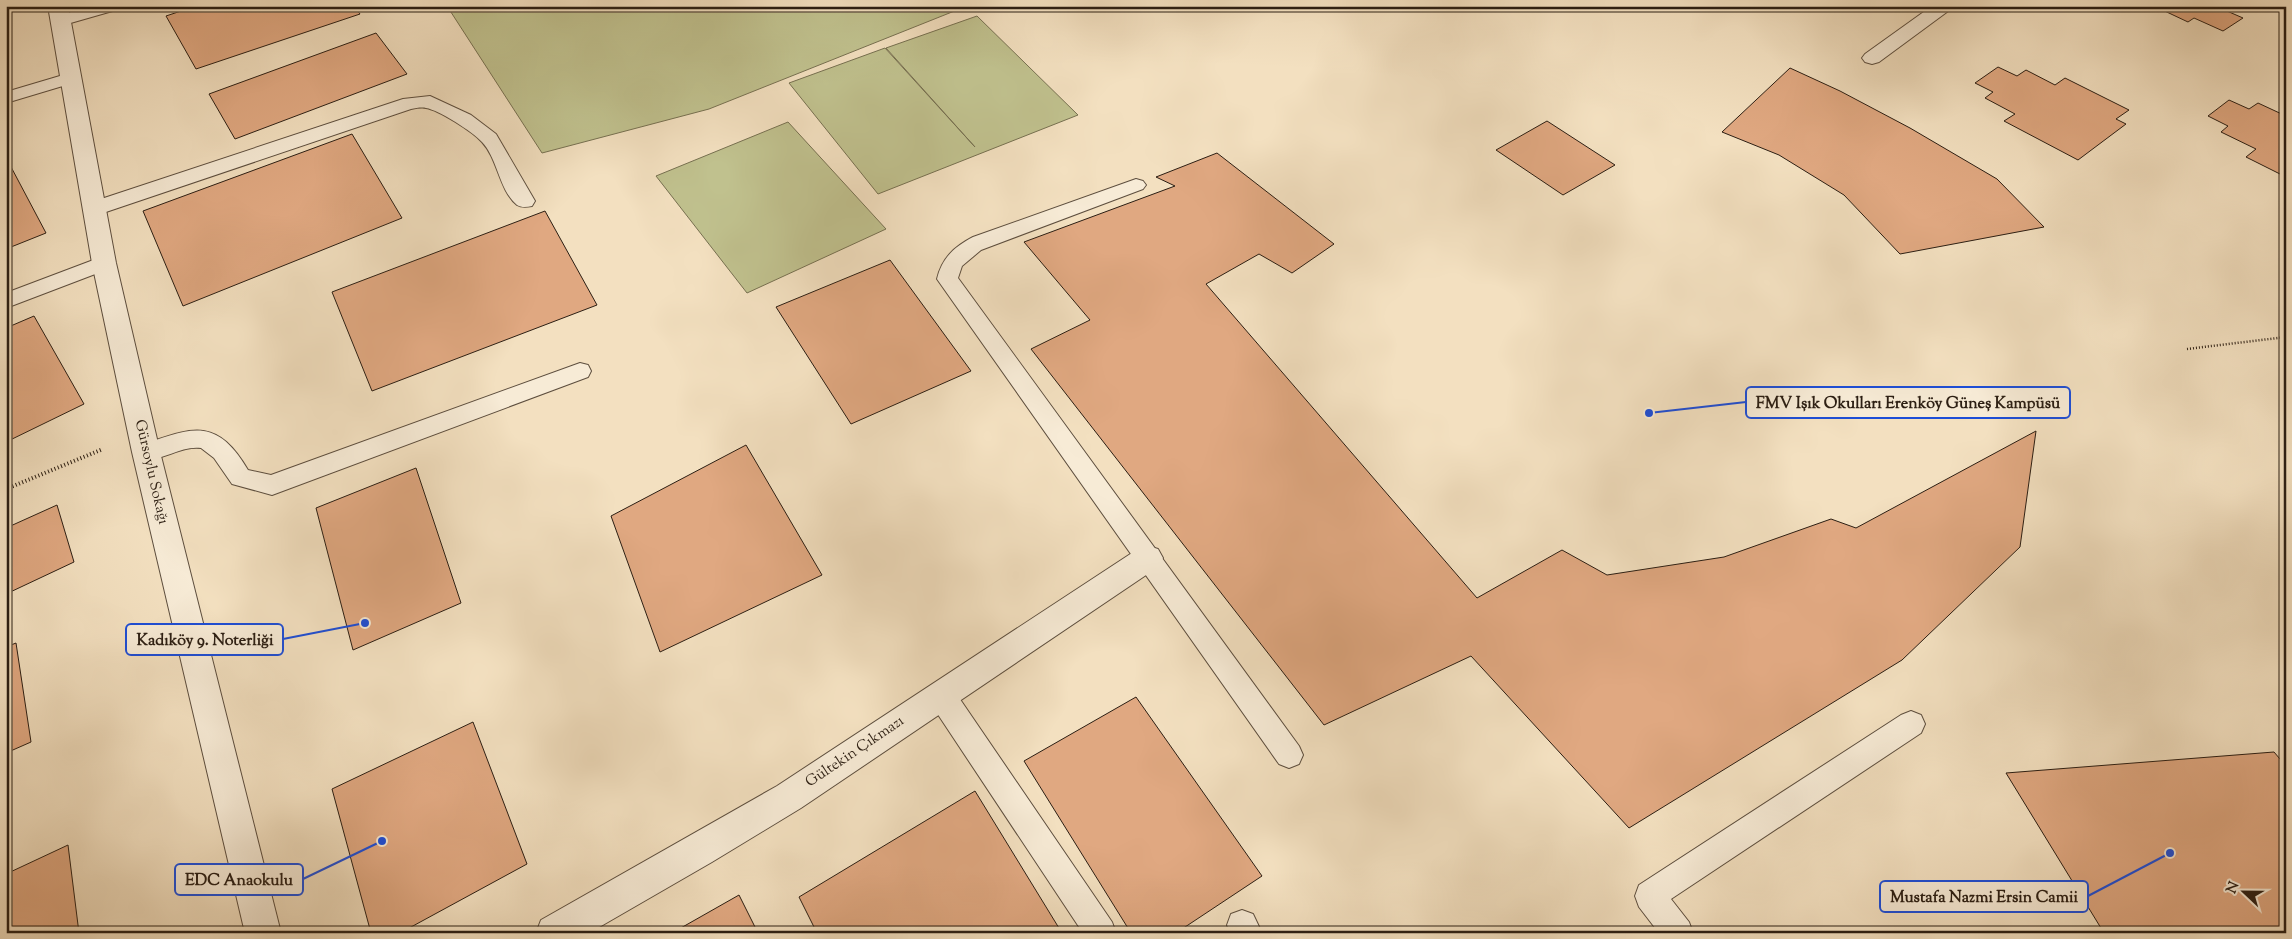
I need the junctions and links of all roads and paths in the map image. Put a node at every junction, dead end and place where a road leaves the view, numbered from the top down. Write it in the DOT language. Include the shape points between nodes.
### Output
graph roads {
  1 [pos="110,6"];
  2 [pos="1945,6"];
  3 [pos="59,14"];
  4 [pos="1872,58"];
  5 [pos="70,78"];
  6 [pos="6,98"];
  7 [pos="1136,185"];
  8 [pos="525,201"];
  9 [pos="94,209"];
  10 [pos="104,264"];
  11 [pos="6,301"];
  12 [pos="2286,337"];
  13 [pos="2187,349"];
  14 [pos="580,371"];
  15 [pos="143,443"];
  16 [pos="6,489"];
  17 [pos="1148,558"];
  18 [pos="941,696"];
  19 [pos="1911,724"];
  20 [pos="1289,755"];
  21 [pos="263,933"];
  22 [pos="554,933"];
  23 [pos="1101,933"];
  24 [pos="1678,933"];
  1 -- 3 [label="lane"];
  2 -- 4 [label="street"];
  3 -- 5 [label="street, Gürsoylu Sokağı"];
  5 -- 6 [label="lane"];
  5 -- 9 [label="street, Gürsoylu Sokağı"];
  7 -- 17 [label="lane" via="980,242 956,256 949,267 947,279"];
  8 -- 9 [label="lane" via="490,138 464,119 430,102 409,103"];
  9 -- 10 [label="street, Gürsoylu Sokağı"];
  10 -- 11 [label="lane"];
  10 -- 15 [label="street, Gürsoylu Sokağı"];
  12 -- 13 [label="path"];
  14 -- 15 [label="lane" via="272,485 240,477 231,461 208,442 195,438"];
  15 -- 16 [label="path"];
  15 -- 21 [label="street, Gürsoylu Sokağı"];
  17 -- 18 [label="street, Gültekin Çıkmazı"];
  17 -- 20 [label="lane"];
  18 -- 22 [label="street, Gültekin Çıkmazı" via="780,802"];
  18 -- 23 [label="lane"];
  19 -- 24 [label="lane" via="1650,896"];
}
